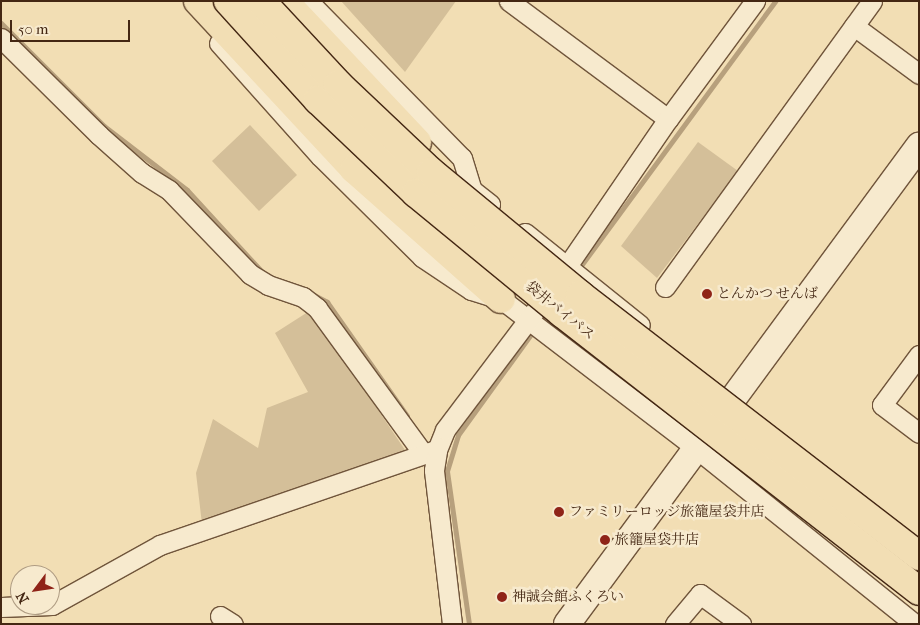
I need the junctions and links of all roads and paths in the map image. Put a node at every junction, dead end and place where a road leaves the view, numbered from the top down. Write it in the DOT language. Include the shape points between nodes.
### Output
graph roads {
  1 [pos="186,1"];
  2 [pos="198,1"];
  3 [pos="228,1"];
  4 [pos="261,1"];
  5 [pos="284,1"];
  6 [pos="308,1"];
  7 [pos="509,1"];
  8 [pos="755,1"];
  9 [pos="872,1"];
  10 [pos="854,26"];
  11 [pos="1,38"];
  12 [pos="919,74"];
  13 [pos="668,119"];
  14 [pos="919,146"];
  15 [pos="472,190"];
  16 [pos="568,266"];
  17 [pos="665,287"];
  18 [pos="501,299"];
  19 [pos="528,321"];
  20 [pos="919,355"];
  21 [pos="735,400"];
  22 [pos="919,432"];
  23 [pos="697,449"];
  24 [pos="429,451"];
  25 [pos="916,542"];
  26 [pos="919,591"];
  27 [pos="1,607"];
  28 [pos="452,624"];
  29 [pos="568,624"];
  30 [pos="675,624"];
  31 [pos="741,624"];
  32 [pos="915,624"];
  1 -- 18 [label="street" via="255,83 379,218 422,257 471,290"];
  2 -- 18 [label="highway" via="354,169"];
  3 -- 26 [label="highway, 袋井バイパス, bridge" via="318,100 416,193 562,313"];
  4 -- 25 [label="highway, 袋井バイパス, bridge" via="338,84 431,172 580,295"];
  5 -- 15 [label="highway" via="432,158"];
  6 -- 15 [label="street" via="462,158"];
  7 -- 13 [label="street"];
  8 -- 13 [label="street"];
  9 -- 10 [label="street"];
  10 -- 12 [label="street"];
  10 -- 17 [label="street"];
  11 -- 24 [label="street" via="99,135 142,173 169,190 250,274 268,285 303,297 317,308"];
  13 -- 16 [label="street"];
  14 -- 21 [label="street"];
  15 -- 16 [label="street"];
  16 -- 19 [label="street"];
  16 -- 21 [label="street"];
  18 -- 19 [label="street"];
  19 -- 23 [label="street"];
  19 -- 24 [label="street"];
  20 -- 22 [label="street" via="882,405"];
  21 -- 23 [label="street"];
  21 -- 25 [label="street"];
  23 -- 29 [label="street"];
  23 -- 32 [label="street"];
  24 -- 27 [label="street" via="160,545 52,605"];
  24 -- 28 [label="street"];
  30 -- 31 [label="street" via="700,594"];
}
